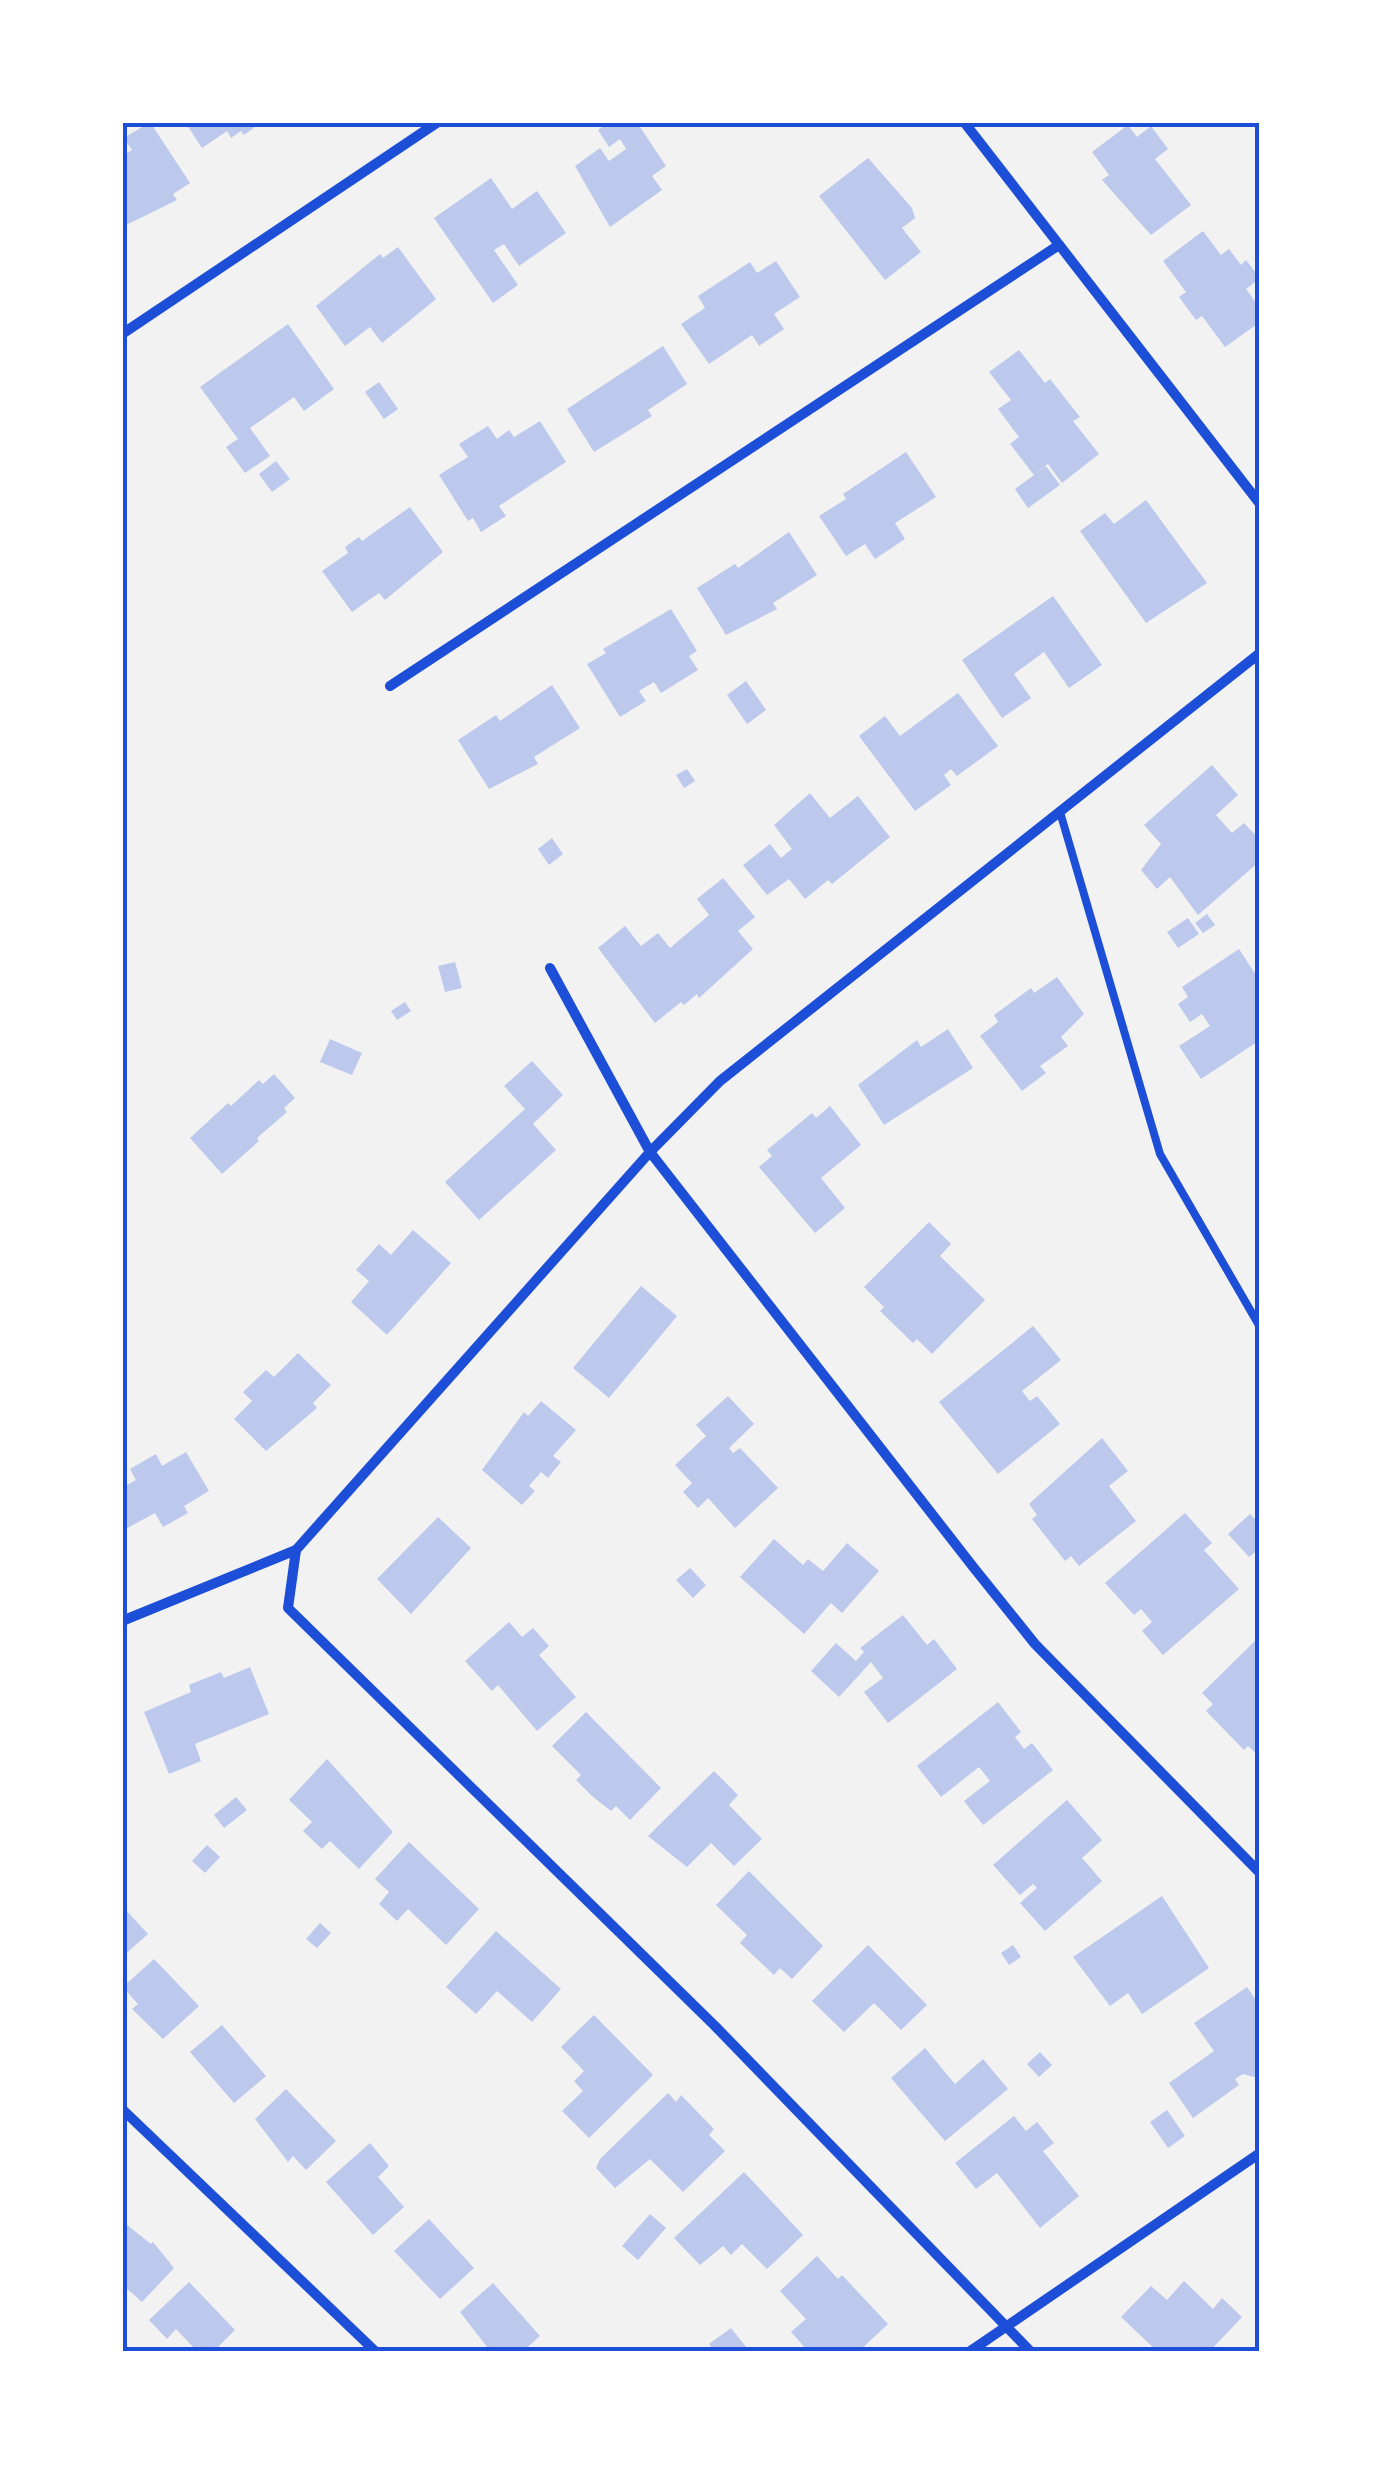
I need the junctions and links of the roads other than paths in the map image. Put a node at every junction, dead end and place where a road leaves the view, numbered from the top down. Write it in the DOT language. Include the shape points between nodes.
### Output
graph roads {
  1 [pos="438,122"];
  2 [pos="964,122"];
  3 [pos="1059,245"];
  4 [pos="122,334"];
  5 [pos="1260,504"];
  6 [pos="1260,653"];
  7 [pos="390,686"];
  8 [pos="1060,812"];
  9 [pos="550,968"];
  10 [pos="650,1152"];
  11 [pos="1260,1327"];
  12 [pos="296,1550"];
  13 [pos="122,1621"];
  14 [pos="1260,1873"];
  15 [pos="122,2109"];
  16 [pos="1260,2153"];
  17 [pos="1007,2326"];
  18 [pos="376,2352"];
  19 [pos="969,2352"];
  20 [pos="1031,2352"];
  1 -- 4 [label="street"];
  2 -- 3 [label="street"];
  3 -- 5 [label="street"];
  3 -- 7 [label="street"];
  6 -- 8 [label="street"];
  8 -- 10 [label="street" via="720,1081"];
  8 -- 11 [label="lane" via="1160,1154"];
  9 -- 10 [label="street"];
  10 -- 12 [label="street"];
  10 -- 14 [label="street" via="1035,1644"];
  12 -- 13 [label="street"];
  12 -- 17 [label="street" via="288,1608 700,2012"];
  15 -- 18 [label="street"];
  16 -- 17 [label="street"];
  17 -- 19 [label="street"];
  17 -- 20 [label="street"];
}
